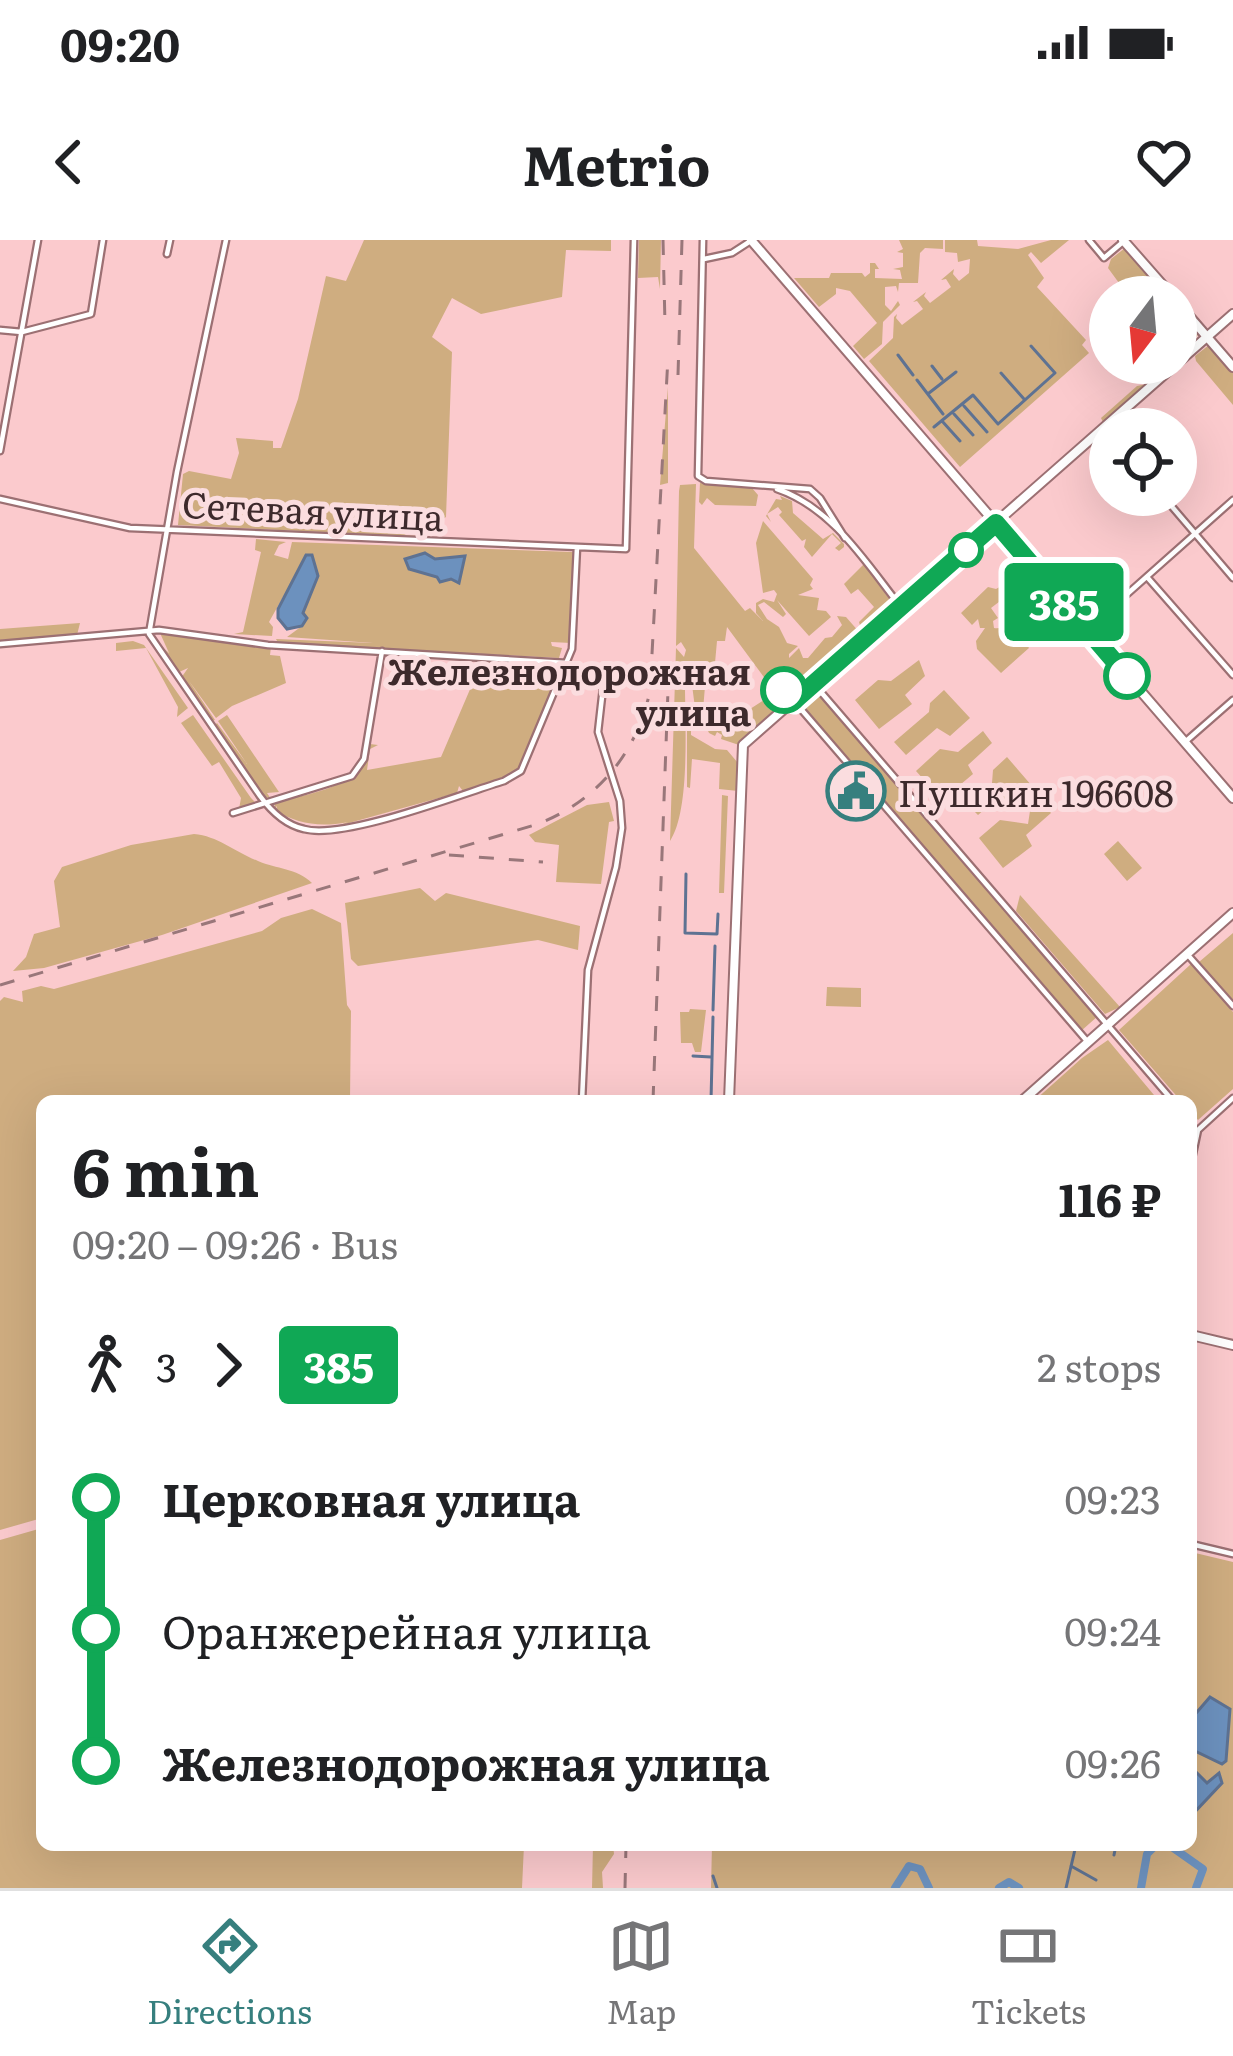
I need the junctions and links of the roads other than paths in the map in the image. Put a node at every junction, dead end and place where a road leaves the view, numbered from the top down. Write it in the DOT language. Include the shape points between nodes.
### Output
graph roads {
  1 [pos="38,240"];
  2 [pos="103,240"];
  3 [pos="170,240"];
  4 [pos="226,240"];
  5 [pos="634,240"];
  6 [pos="703,240"];
  7 [pos="752,240"];
  8 [pos="1089,240"];
  9 [pos="1124,240"];
  10 [pos="167,254"];
  11 [pos="704,259"];
  12 [pos="1155,276"];
  13 [pos="1233,314"];
  14 [pos="1197,325"];
  15 [pos="0,329"];
  16 [pos="22,332"];
  17 [pos="1207,337"];
  18 [pos="1233,367"];
  19 [pos="1132,408"];
  20 [pos="1089,447"];
  21 [pos="0,451"];
  22 [pos="775,488"];
  23 [pos="0,500"];
  24 [pos="1233,500"];
  25 [pos="1180,516"];
  26 [pos="996,523"];
  27 [pos="166,530"];
  28 [pos="1195,534"];
  29 [pos="845,538"];
  30 [pos="577,547"];
  31 [pos="1147,577"];
  32 [pos="1233,578"];
  33 [pos="902,607"];
  34 [pos="149,630"];
  35 [pos="1088,630"];
  36 [pos="0,644"];
  37 [pos="382,651"];
  38 [pos="566,667"];
  39 [pos="1233,675"];
  40 [pos="814,684"];
  41 [pos="1233,700"];
  42 [pos="794,701"];
  43 [pos="1185,742"];
  44 [pos="1233,798"];
  45 [pos="266,803"];
  46 [pos="233,813"];
  47 [pos="1233,913"];
  48 [pos="1187,954"];
  49 [pos="1233,1006"];
  50 [pos="1107,1024"];
  51 [pos="1087,1041"];
  52 [pos="582,1095"];
  53 [pos="729,1095"];
  54 [pos="1028,1095"];
  55 [pos="1167,1095"];
  56 [pos="1233,1098"];
  57 [pos="1198,1130"];
  58 [pos="1197,1135"];
  59 [pos="1197,1336"];
  60 [pos="1233,1345"];
  61 [pos="1197,1545"];
  62 [pos="1233,1554"];
  1 -- 16 [label="street"];
  2 -- 16 [label="street" via="91,314"];
  3 -- 10 [label="street"];
  4 -- 27 [label="street"];
  5 -- 30 [label="street, Сетевая улица" via="626,549"];
  6 -- 11 [label="street"];
  7 -- 11 [label="street"];
  7 -- 26 [label="street"];
  8 -- 9 [label="street" via="1104,258"];
  9 -- 12 [label="street"];
  11 -- 22 [label="street" via="698,476"];
  13 -- 17 [label="street"];
  14 -- 17 [label="street"];
  15 -- 16 [label="street"];
  16 -- 21 [label="street"];
  17 -- 18 [label="street"];
  17 -- 19 [label="street"];
  20 -- 26 [label="street"];
  22 -- 29 [label="street" via="812,506"];
  22 -- 29 [label="street" via="813,490"];
  23 -- 27 [label="street, Сетевая улица"];
  24 -- 28 [label="street"];
  25 -- 28 [label="street"];
  26 -- 33 [label="street"];
  26 -- 35 [label="street"];
  27 -- 30 [label="street, Сетевая улица"];
  27 -- 34 [label="street"];
  28 -- 31 [label="street"];
  28 -- 32 [label="street"];
  29 -- 33 [label="street"];
  30 -- 38 [label="street"];
  31 -- 35 [label="street"];
  31 -- 39 [label="street"];
  33 -- 40 [label="street"];
  34 -- 36 [label="street"];
  34 -- 37 [label="street"];
  34 -- 45 [label="street"];
  35 -- 43 [label="street"];
  37 -- 38 [label="street"];
  37 -- 45 [label="street" via="356,772"];
  38 -- 45 [label="street" via="528,760 510,779 326,831 290,824"];
  38 -- 52 [label="street" via="604,680 597,726 622,836 588,970"];
  40 -- 42 [label="street"];
  40 -- 50 [label="street"];
  41 -- 43 [label="street"];
  42 -- 51 [label="street"];
  42 -- 53 [label="street" via="741,752"];
  43 -- 44 [label="street"];
  45 -- 46 [label="street"];
  47 -- 48 [label="street"];
  48 -- 49 [label="street"];
  48 -- 50 [label="street"];
  50 -- 51 [label="street"];
  50 -- 55 [label="street"];
  51 -- 54 [label="street"];
  56 -- 57 [label="street"];
  57 -- 58 [label="street"];
  59 -- 60 [label="street"];
  61 -- 62 [label="street"];
}
